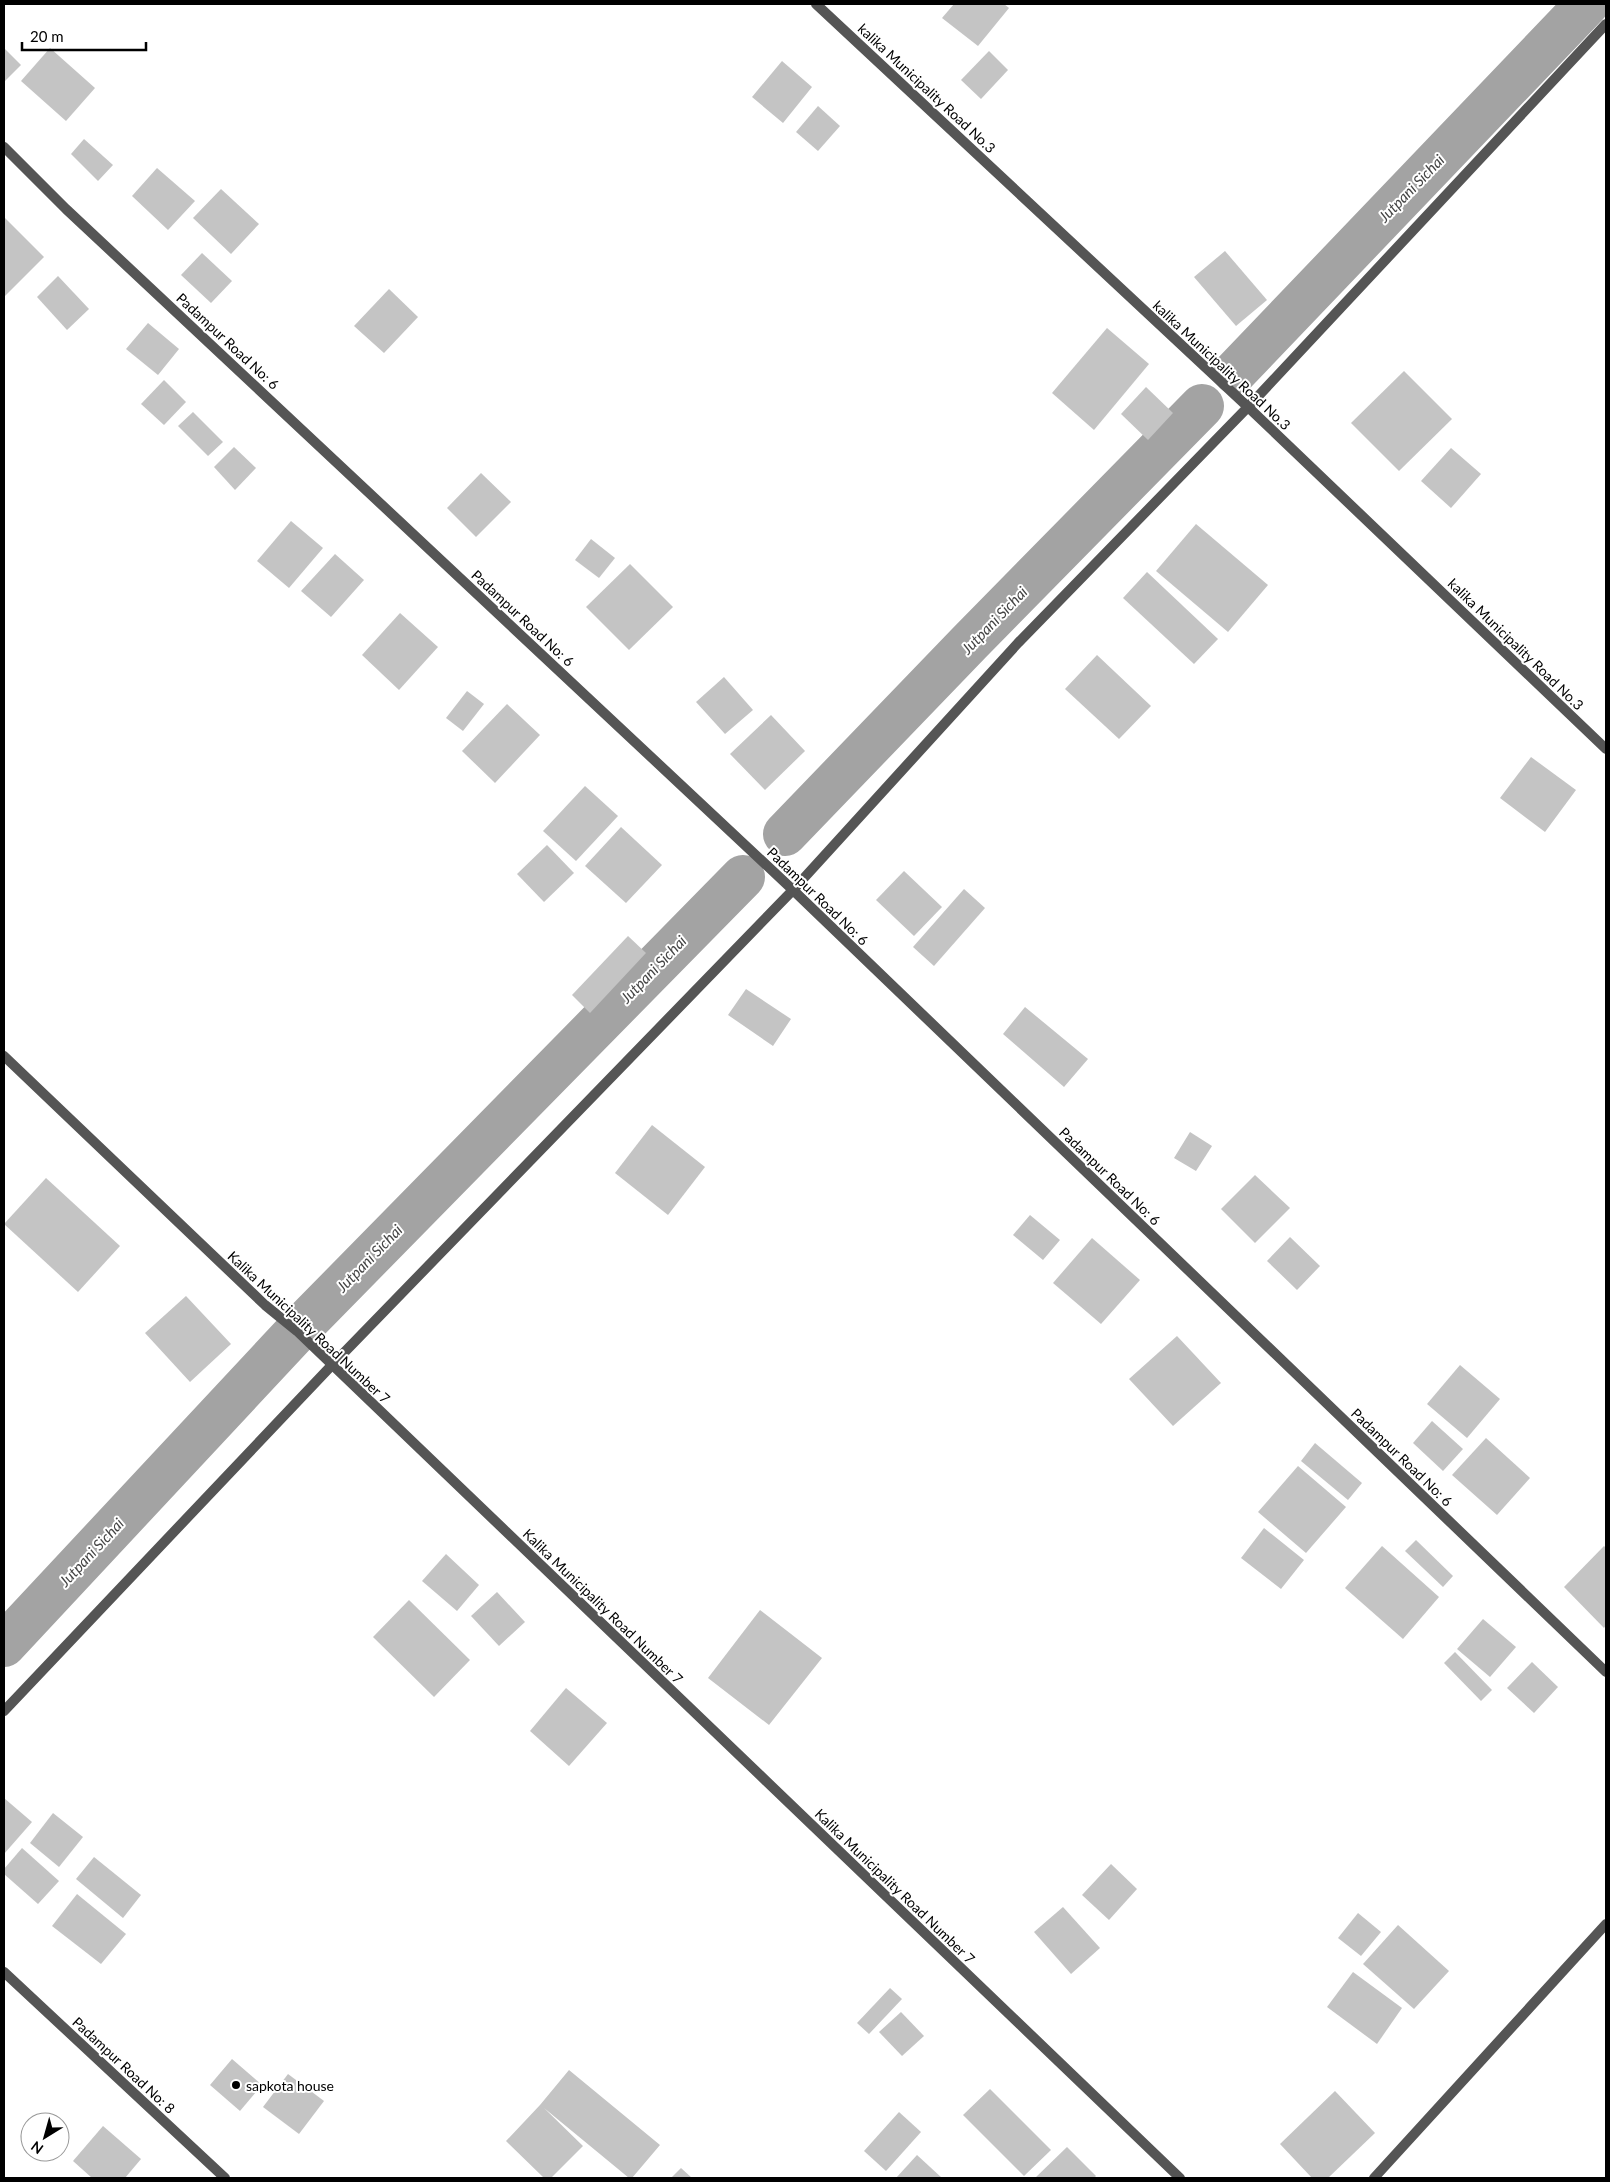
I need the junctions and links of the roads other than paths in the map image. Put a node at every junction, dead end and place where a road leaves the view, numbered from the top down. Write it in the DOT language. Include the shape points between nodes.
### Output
graph roads {
  1 [pos="816,4"];
  2 [pos="1606,24"];
  3 [pos="4,147"];
  4 [pos="1248,407"];
  5 [pos="1606,749"];
  6 [pos="793,890"];
  7 [pos="4,1056"];
  8 [pos="332,1365"];
  9 [pos="1606,1672"];
  10 [pos="4,1711"];
  11 [pos="1606,1924"];
  12 [pos="4,1972"];
  13 [pos="226,2178"];
  14 [pos="1180,2178"];
  15 [pos="1374,2178"];
  1 -- 4 [label="street, kalika Municipality Road No.3"];
  2 -- 4 [label="street"];
  3 -- 6 [label="street, Padampur Road No: 6" via="66,209"];
  4 -- 5 [label="street, kalika Municipality Road No.3"];
  4 -- 6 [label="street" via="1018,642"];
  6 -- 8 [label="street"];
  6 -- 9 [label="street, Padampur Road No: 6"];
  7 -- 8 [label="street, Kalika Municipality Road Number 7"];
  8 -- 10 [label="street"];
  8 -- 14 [label="street, Kalika Municipality Road Number 7"];
  11 -- 15 [label="street"];
  12 -- 13 [label="street, Padampur Road No: 8"];
}
